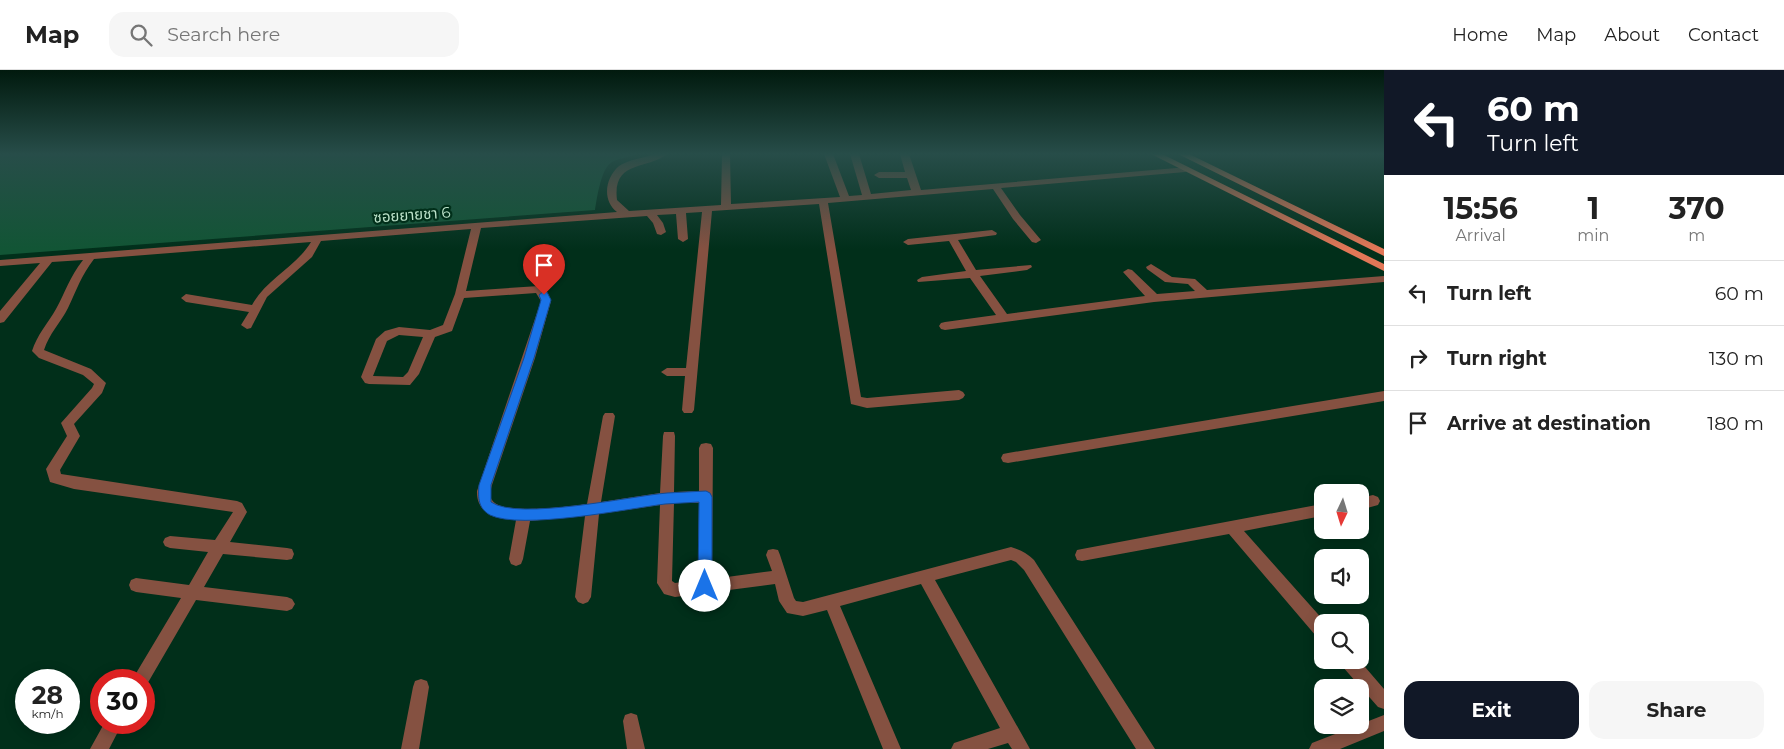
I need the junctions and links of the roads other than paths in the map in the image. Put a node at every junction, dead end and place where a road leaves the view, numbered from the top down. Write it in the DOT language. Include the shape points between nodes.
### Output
graph roads {
  1 [pos="614,186"];
  2 [pos="726,186"];
  3 [pos="841,186"];
  4 [pos="864,186"];
  5 [pos="915,186"];
  6 [pos="1010,186"];
  7 [pos="1219,186"];
  8 [pos="1247,186"];
  9 [pos="996,187"];
  10 [pos="917,193"];
  11 [pos="868,197"];
  12 [pos="846,199"];
  13 [pos="823,200"];
  14 [pos="726,208"];
  15 [pos="707,209"];
  16 [pos="681,211"];
  17 [pos="650,212"];
  18 [pos="627,214"];
  19 [pos="477,226"];
  20 [pos="661,232"];
  21 [pos="992,233"];
  22 [pos="318,238"];
  23 [pos="952,238"];
  24 [pos="682,240"];
  25 [pos="1036,240"];
  26 [pos="908,242"];
  27 [pos="1384,253"];
  28 [pos="91,256"];
  29 [pos="49,260"];
  30 [pos="0,262"];
  31 [pos="1026,267"];
  32 [pos="1151,267"];
  33 [pos="1384,268"];
  34 [pos="1128,272"];
  35 [pos="973,274"];
  36 [pos="1384,279"];
  37 [pos="922,280"];
  38 [pos="1204,293"];
  39 [pos="460,294"];
  40 [pos="186,298"];
  41 [pos="1154,298"];
  42 [pos="256,309"];
  43 [pos="1003,317"];
  44 [pos="0,319"];
  45 [pos="247,325"];
  46 [pos="945,326"];
  47 [pos="430,334"];
  48 [pos="667,372"];
  49 [pos="693,372"];
  50 [pos="959,395"];
  51 [pos="1384,396"];
  52 [pos="688,410"];
  53 [pos="609,416"];
  54 [pos="669,436"];
  55 [pos="706,448"];
  56 [pos="1008,458"];
  57 [pos="706,497"];
  58 [pos="666,498"];
  59 [pos="593,509"];
  60 [pos="1314,512"];
  61 [pos="524,514"];
  62 [pos="1232,527"];
  63 [pos="170,542"];
  64 [pos="220,546"];
  65 [pos="287,554"];
  66 [pos="773,555"];
  67 [pos="1082,555"];
  68 [pos="516,559"];
  69 [pos="925,576"];
  70 [pos="781,577"];
  71 [pos="136,585"];
  72 [pos="705,586"];
  73 [pos="193,592"];
  74 [pos="583,597"];
  75 [pos="831,602"];
  76 [pos="287,604"];
  77 [pos="1314,621"];
  78 [pos="147,669"];
  79 [pos="1356,669"];
  80 [pos="420,687"];
  81 [pos="1384,701"];
  82 [pos="631,721"];
  83 [pos="1384,723"];
  84 [pos="1012,732"];
  85 [pos="108,734"];
  86 [pos="99,749"];
  87 [pos="410,749"];
  88 [pos="636,749"];
  89 [pos="892,749"];
  90 [pos="960,749"];
  91 [pos="1020,749"];
  92 [pos="1146,749"];
  93 [pos="1318,749"];
  1 -- 18 [label="street" via="614,204"];
  2 -- 14 [label="street"];
  3 -- 12 [label="street"];
  4 -- 11 [label="street"];
  5 -- 10 [label="street"];
  6 -- 9 [label="street, ซอยยายชา 6"];
  7 -- 33 [label="main road"];
  8 -- 27 [label="main road"];
  9 -- 10 [label="street, ซอยยายชา 6"];
  9 -- 25 [label="street"];
  10 -- 11 [label="street, ซอยยายชา 6"];
  11 -- 12 [label="street, ซอยยายชา 6"];
  12 -- 13 [label="street, ซอยยายชา 6"];
  13 -- 14 [label="street, ซอยยายชา 6"];
  13 -- 50 [label="street" via="855,401 867,403"];
  14 -- 15 [label="street, ซอยยายชา 6"];
  15 -- 16 [label="street, ซอยยายชา 6"];
  15 -- 49 [label="street"];
  16 -- 17 [label="street, ซอยยายชา 6"];
  16 -- 24 [label="street"];
  17 -- 18 [label="street, ซอยยายชา 6"];
  17 -- 20 [label="street"];
  18 -- 19 [label="street, ซอยยายชา 6"];
  19 -- 22 [label="street, ซอยยายชา 6"];
  19 -- 39 [label="street"];
  21 -- 23 [label="street"];
  22 -- 28 [label="street, ซอยยายชา 6"];
  22 -- 42 [label="street" via="308,255 263,295"];
  23 -- 26 [label="street"];
  23 -- 35 [label="street"];
  28 -- 29 [label="street, ซอยยายชา 6"];
  28 -- 64 [label="street" via="76,276 38,351 87,372 100,383 98,390 67,423 74,436 53,469 55,478 74,484 237,506 240,512 237,520"];
  29 -- 30 [label="street, ซอยยายชา 6"];
  29 -- 44 [label="street"];
  31 -- 35 [label="street"];
  32 -- 38 [label="street" via="1170,280 1191,281"];
  34 -- 41 [label="street"];
  35 -- 37 [label="street"];
  35 -- 43 [label="street"];
  36 -- 38 [label="street"];
  38 -- 41 [label="street"];
  39 -- 47 [label="street" via="448,328"];
  39 -- 61 [label="street" via="528,289 539,290 546,300 485,485 486,505 494,511"];
  40 -- 42 [label="street"];
  41 -- 43 [label="street"];
  42 -- 45 [label="street"];
  43 -- 46 [label="street"];
  47 -- 47 [label="street" via="413,374 406,382 369,380 368,372 382,339 399,331"];
  48 -- 49 [label="street"];
  49 -- 52 [label="street"];
  51 -- 56 [label="street"];
  53 -- 59 [label="street"];
  54 -- 58 [label="street"];
  55 -- 57 [label="street"];
  57 -- 58 [label="street"];
  57 -- 72 [label="street"];
  58 -- 59 [label="street"];
  58 -- 72 [label="street" via="664,583 675,590"];
  59 -- 61 [label="street"];
  59 -- 74 [label="street"];
  60 -- 62 [label="street"];
  61 -- 68 [label="street"];
  62 -- 67 [label="street"];
  62 -- 77 [label="street"];
  63 -- 64 [label="street"];
  64 -- 65 [label="street"];
  64 -- 73 [label="street"];
  66 -- 70 [label="street"];
  69 -- 75 [label="street"];
  69 -- 84 [label="street"];
  69 -- 92 [label="street" via="994,556 1011,553 1021,557 1030,565"];
  70 -- 72 [label="street"];
  70 -- 75 [label="street" via="792,608 803,609"];
  71 -- 73 [label="street"];
  73 -- 76 [label="street"];
  73 -- 78 [label="street"];
  75 -- 89 [label="street"];
  79 -- 81 [label="street"];
  80 -- 87 [label="street"];
  82 -- 88 [label="street"];
  83 -- 93 [label="street"];
  84 -- 90 [label="street"];
  84 -- 91 [label="street"];
  85 -- 86 [label="street"];
}
